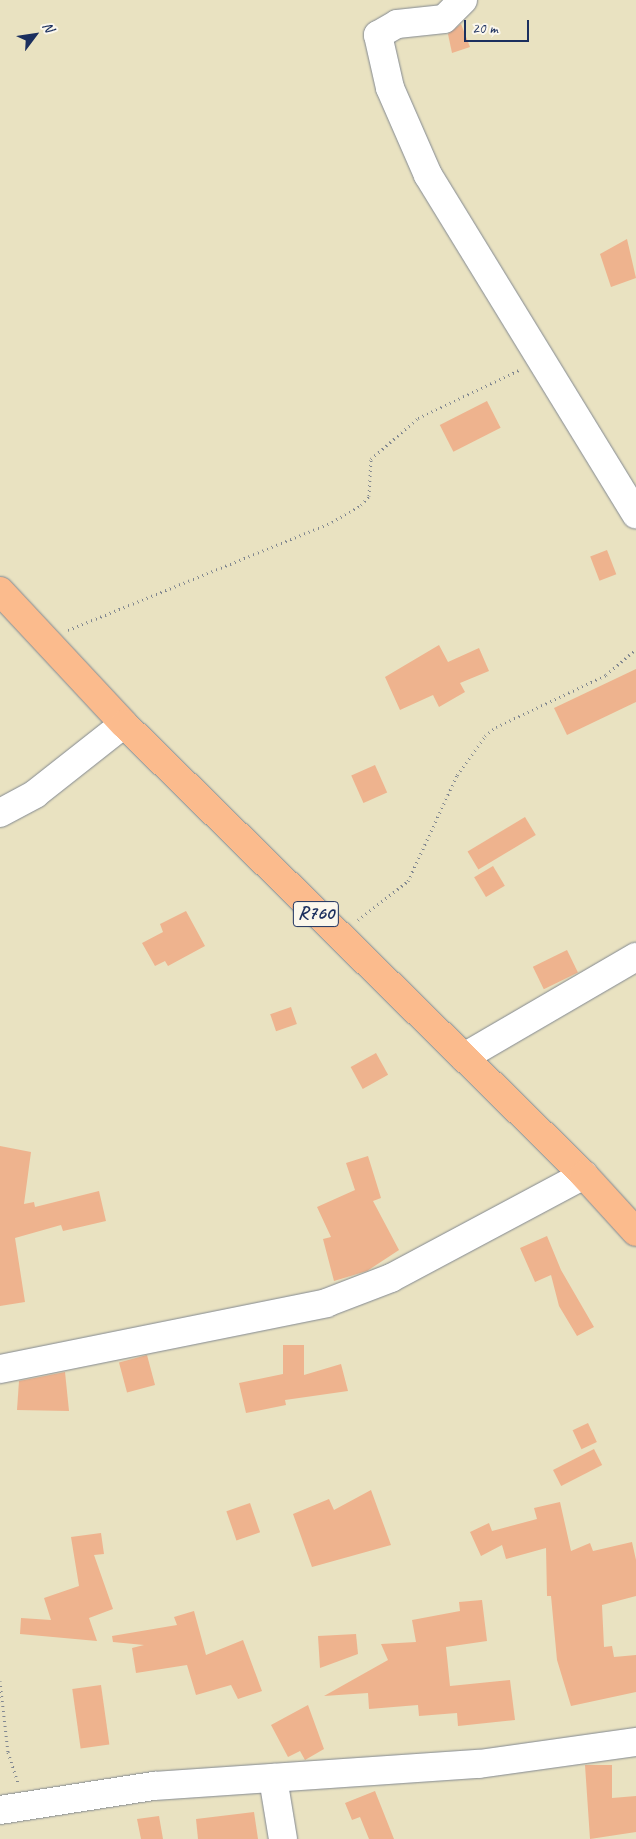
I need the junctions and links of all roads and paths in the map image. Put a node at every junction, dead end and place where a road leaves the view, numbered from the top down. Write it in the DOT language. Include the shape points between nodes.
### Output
graph roads {
  1 [pos="463,0"];
  2 [pos="542,360"];
  3 [pos="636,514"];
  4 [pos="0,590"];
  5 [pos="48,638"];
  6 [pos="636,649"];
  7 [pos="124,724"];
  8 [pos="0,813"];
  9 [pos="338,936"];
  10 [pos="636,957"];
  11 [pos="464,1057"];
  12 [pos="584,1175"];
  13 [pos="636,1232"];
  14 [pos="0,1369"];
  15 [pos="0,1682"];
  16 [pos="636,1742"];
  17 [pos="274,1778"];
  18 [pos="13,1808"];
  19 [pos="283,1839"];
  1 -- 2 [label="street" via="444,18 385,29 377,43 390,88 428,175"];
  2 -- 3 [label="street"];
  2 -- 5 [label="path" via="418,418 370,459 369,496 362,504 332,522"];
  4 -- 5 [label="main road, R760"];
  5 -- 7 [label="main road, R760"];
  6 -- 9 [label="path" via="606,675 496,727 485,736 457,775 408,881"];
  7 -- 8 [label="street" via="35,794"];
  7 -- 9 [label="main road, R760"];
  9 -- 11 [label="main road, R760"];
  10 -- 11 [label="street"];
  11 -- 12 [label="main road, R760"];
  12 -- 13 [label="main road, R760"];
  12 -- 14 [label="street" via="391,1278 326,1303"];
  15 -- 18 [label="path"];
  16 -- 17 [label="street" via="479,1764"];
  17 -- 18 [label="street" via="154,1786"];
  17 -- 19 [label="street"];
}
